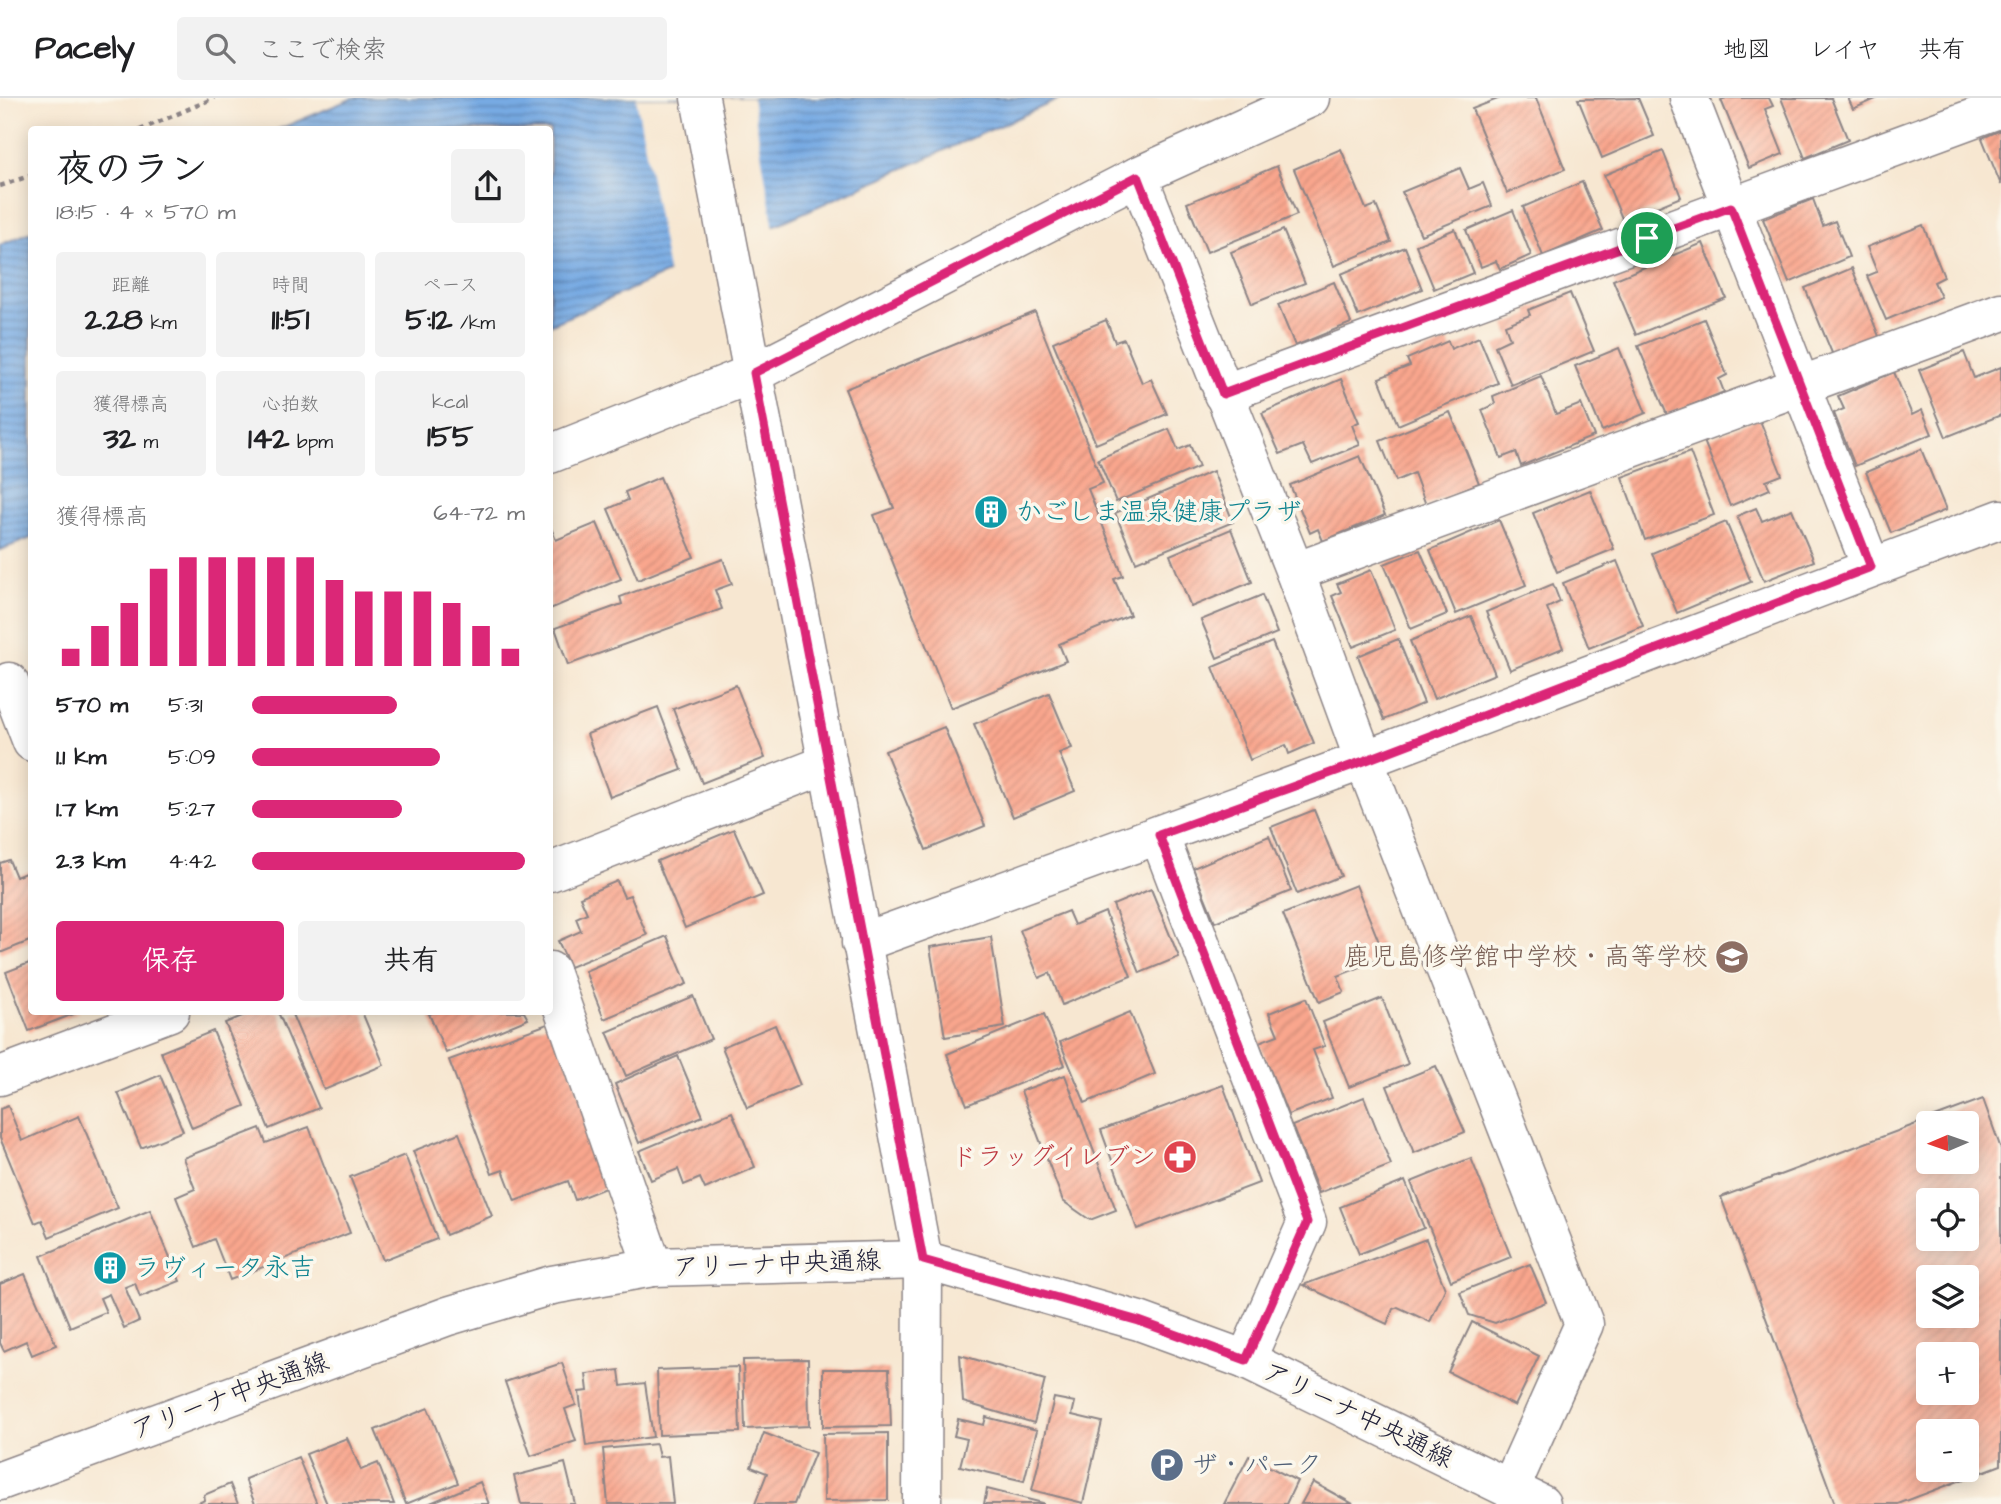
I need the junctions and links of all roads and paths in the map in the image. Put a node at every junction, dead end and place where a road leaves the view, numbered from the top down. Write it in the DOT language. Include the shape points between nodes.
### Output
graph roads {
  1 [pos="214,98"];
  2 [pos="699,98"];
  3 [pos="1310,98"];
  4 [pos="1689,98"];
  5 [pos="2001,108"];
  6 [pos="149,126"];
  7 [pos="28,176"];
  8 [pos="1138,176"];
  9 [pos="0,186"];
  10 [pos="1731,207"];
  11 [pos="2001,312"];
  12 [pos="754,373"];
  13 [pos="1801,386"];
  14 [pos="1223,394"];
  15 [pos="553,453"];
  16 [pos="2001,519"];
  17 [pos="1871,567"];
  18 [pos="1295,572"];
  19 [pos="13,680"];
  20 [pos="28,729"];
  21 [pos="1364,761"];
  22 [pos="828,764"];
  23 [pos="1159,835"];
  24 [pos="553,871"];
  25 [pos="862,943"];
  26 [pos="553,980"];
  27 [pos="147,1015"];
  28 [pos="0,1076"];
  29 [pos="923,1260"];
  30 [pos="653,1267"];
  31 [pos="1246,1360"];
  32 [pos="0,1481"];
  33 [pos="1526,1497"];
  34 [pos="922,1504"];
  1 -- 6 [label="path"];
  2 -- 12 [label="street"];
  3 -- 8 [label="street"];
  4 -- 10 [label="street"];
  5 -- 10 [label="street"];
  7 -- 9 [label="path"];
  8 -- 12 [label="street"];
  8 -- 14 [label="street"];
  10 -- 13 [label="street"];
  10 -- 14 [label="street"];
  11 -- 13 [label="street"];
  12 -- 15 [label="street"];
  12 -- 22 [label="street"];
  13 -- 17 [label="street"];
  13 -- 18 [label="street"];
  14 -- 18 [label="street"];
  16 -- 17 [label="street"];
  17 -- 21 [label="street"];
  18 -- 21 [label="street"];
  19 -- 20 [label="street"];
  21 -- 23 [label="street"];
  21 -- 33 [label="street" via="1584,1324"];
  22 -- 24 [label="street"];
  22 -- 25 [label="street"];
  23 -- 25 [label="street"];
  23 -- 31 [label="street" via="1307,1222"];
  25 -- 29 [label="street"];
  26 -- 30 [label="street"];
  27 -- 28 [label="street"];
  29 -- 30 [label="street, アリーナ中央通線"];
  29 -- 31 [label="street, アリーナ中央通線" via="1139,1321"];
  29 -- 34 [label="street"];
  30 -- 32 [label="street, アリーナ中央通線" via="551,1285 448,1316"];
  31 -- 33 [label="street, アリーナ中央通線"];
}
